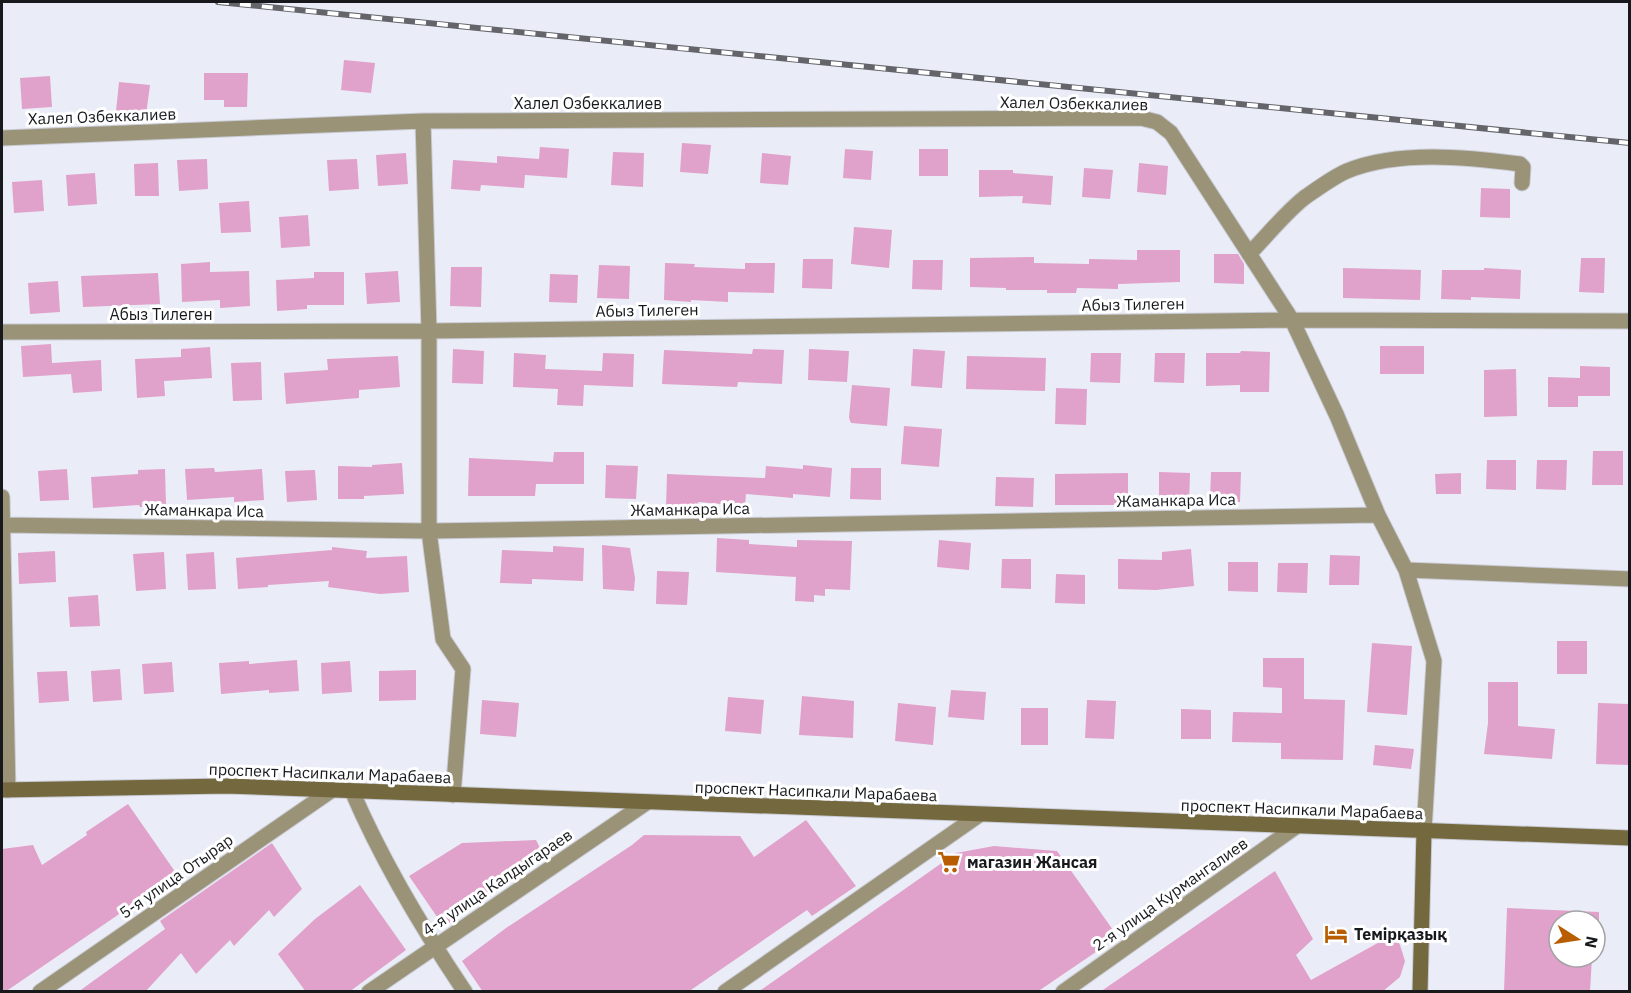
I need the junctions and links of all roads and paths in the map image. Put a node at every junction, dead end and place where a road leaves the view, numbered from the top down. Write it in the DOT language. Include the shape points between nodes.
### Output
graph roads {
  1 [pos="423,121"];
  2 [pos="2,138"];
  3 [pos="1522,183"];
  4 [pos="1249,254"];
  5 [pos="1292,320"];
  6 [pos="1629,321"];
  7 [pos="429,331"];
  8 [pos="2,332"];
  9 [pos="2,497"];
  10 [pos="1378,514"];
  11 [pos="2,525"];
  12 [pos="429,531"];
  13 [pos="1406,570"];
  14 [pos="1629,579"];
  15 [pos="5,790"];
  16 [pos="332,790"];
  17 [pos="352,791"];
  18 [pos="453,795"];
  19 [pos="646,803"];
  20 [pos="979,815"];
  21 [pos="1298,826"];
  22 [pos="1424,831"];
  23 [pos="1629,838"];
  24 [pos="434,946"];
  25 [pos="40,992"];
  26 [pos="369,992"];
  27 [pos="465,992"];
  28 [pos="725,992"];
  29 [pos="1063,992"];
  30 [pos="1420,992"];
  1 -- 2 [label="street, Халел Озбеккалиев"];
  1 -- 4 [label="street, Халел Озбеккалиев" via="1141,118 1157,122 1171,133"];
  1 -- 7 [label="street"];
  3 -- 4 [label="street" via="1523,167 1509,162 1413,158 1373,164 1346,172 1303,199"];
  4 -- 5 [label="street"];
  5 -- 6 [label="street, Абыз Тилеген"];
  5 -- 7 [label="street, Абыз Тилеген"];
  5 -- 10 [label="street"];
  7 -- 8 [label="street, Абыз Тилеген"];
  7 -- 12 [label="street"];
  9 -- 11 [label="street"];
  10 -- 12 [label="street, Жаманкара Иса"];
  10 -- 13 [label="street"];
  11 -- 12 [label="street, Жаманкара Иса"];
  11 -- 15 [label="street"];
  12 -- 18 [label="street" via="443,639 463,669"];
  13 -- 14 [label="street"];
  13 -- 22 [label="street" via="1434,661"];
  15 -- 16 [label="main road, проспект Насипкали Марабаева" via="226,786"];
  16 -- 17 [label="main road, проспект Насипкали Марабаева"];
  16 -- 25 [label="street, 5-я улица Отырар"];
  17 -- 18 [label="main road, проспект Насипкали Марабаева"];
  17 -- 24 [label="street" via="368,830"];
  18 -- 19 [label="main road, проспект Насипкали Марабаева"];
  19 -- 20 [label="main road, проспект Насипкали Марабаева"];
  19 -- 24 [label="street, 4-я улица Калдыгараев"];
  20 -- 21 [label="main road, проспект Насипкали Марабаева"];
  20 -- 28 [label="street"];
  21 -- 22 [label="main road, проспект Насипкали Марабаева"];
  21 -- 29 [label="street, 2-я улица Курмангалиев"];
  22 -- 23 [label="main road, проспект Насипкали Марабаева"];
  22 -- 30 [label="main road"];
  24 -- 26 [label="street, 4-я улица Калдыгараев"];
  24 -- 27 [label="street"];
}
